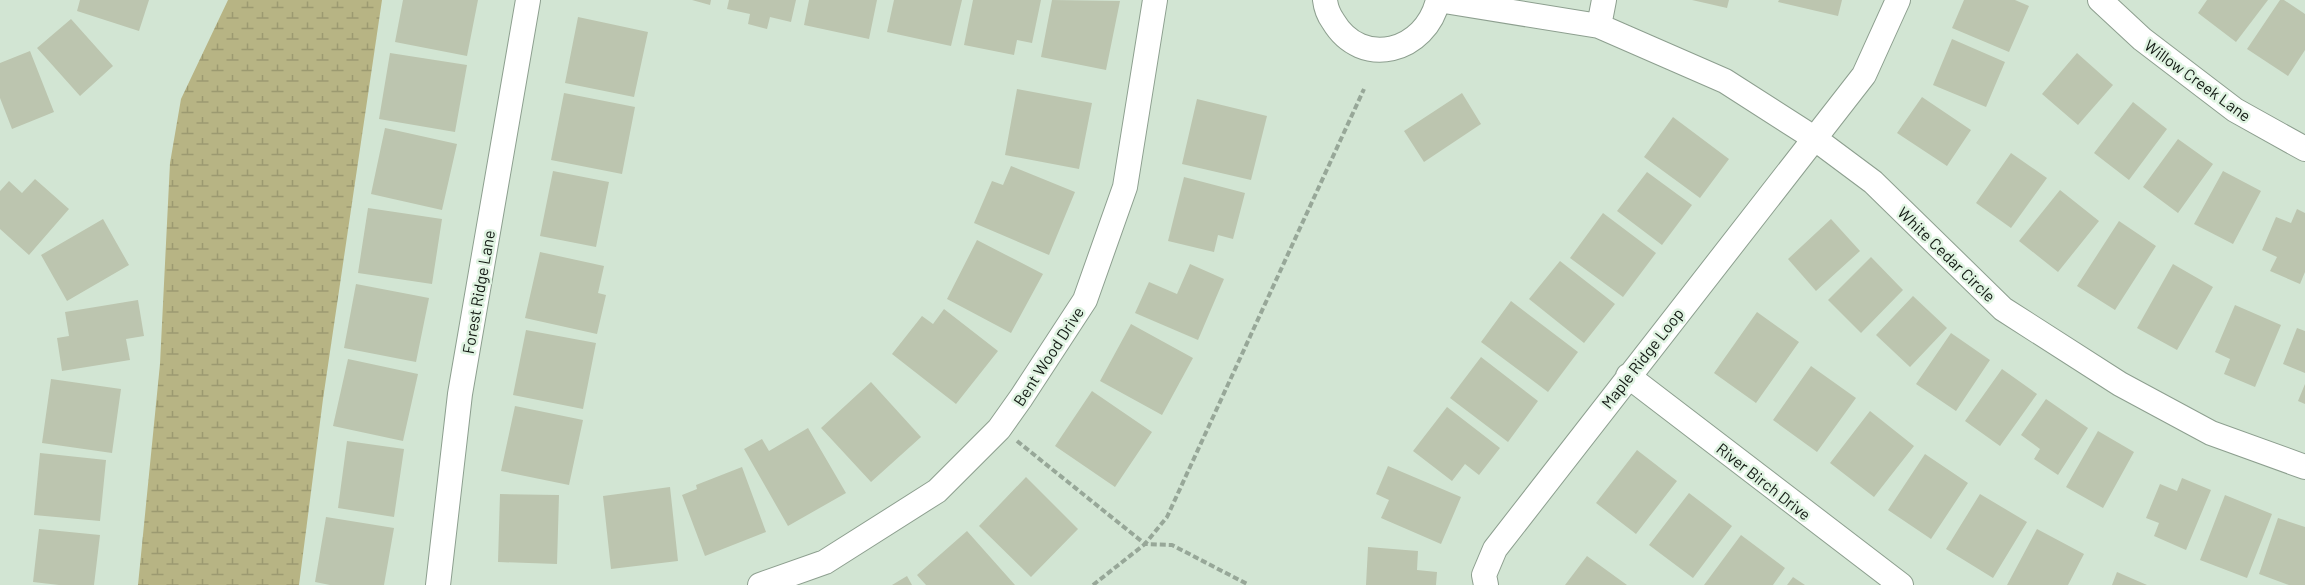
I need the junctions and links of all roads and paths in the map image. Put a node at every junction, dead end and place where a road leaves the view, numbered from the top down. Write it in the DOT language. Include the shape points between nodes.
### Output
graph roads {
  1 [pos="528,0"];
  2 [pos="1155,0"];
  3 [pos="1325,0"];
  4 [pos="1438,0"];
  5 [pos="1604,0"];
  6 [pos="1898,0"];
  7 [pos="2100,0"];
  8 [pos="1599,26"];
  9 [pos="1364,89"];
  10 [pos="1814,138"];
  11 [pos="2305,149"];
  12 [pos="1628,376"];
  13 [pos="999,429"];
  14 [pos="2305,467"];
  15 [pos="1145,544"];
  16 [pos="438,585"];
  17 [pos="760,585"];
  18 [pos="1093,585"];
  19 [pos="1249,585"];
  20 [pos="1486,585"];
  21 [pos="1901,585"];
  1 -- 16 [label="street, Forest Ridge Lane" via="460,394"];
  2 -- 13 [label="street, Bent Wood Drive" via="1125,187 1084,300"];
  3 -- 4 [label="street" via="1340,33 1370,49 1396,48 1414,39 1436,12"];
  4 -- 8 [label="street, White Cedar Circle"];
  5 -- 8 [label="street"];
  6 -- 10 [label="street, Maple Ridge Loop" via="1864,75"];
  7 -- 11 [label="street, Willow Creek Lane" via="2142,39 2235,110"];
  8 -- 10 [label="street, White Cedar Circle" via="1725,81"];
  9 -- 15 [label="path" via="1167,517"];
  10 -- 12 [label="street, Maple Ridge Loop"];
  10 -- 14 [label="street, White Cedar Circle" via="1873,182 2003,309 2120,384 2211,433"];
  12 -- 20 [label="street, Maple Ridge Loop" via="1495,549 1484,575"];
  12 -- 21 [label="street, River Birch Drive"];
  13 -- 15 [label="path"];
  13 -- 17 [label="street, Bent Wood Drive" via="936,491 825,562"];
  15 -- 18 [label="path"];
  15 -- 19 [label="path" via="1172,545"];
}
